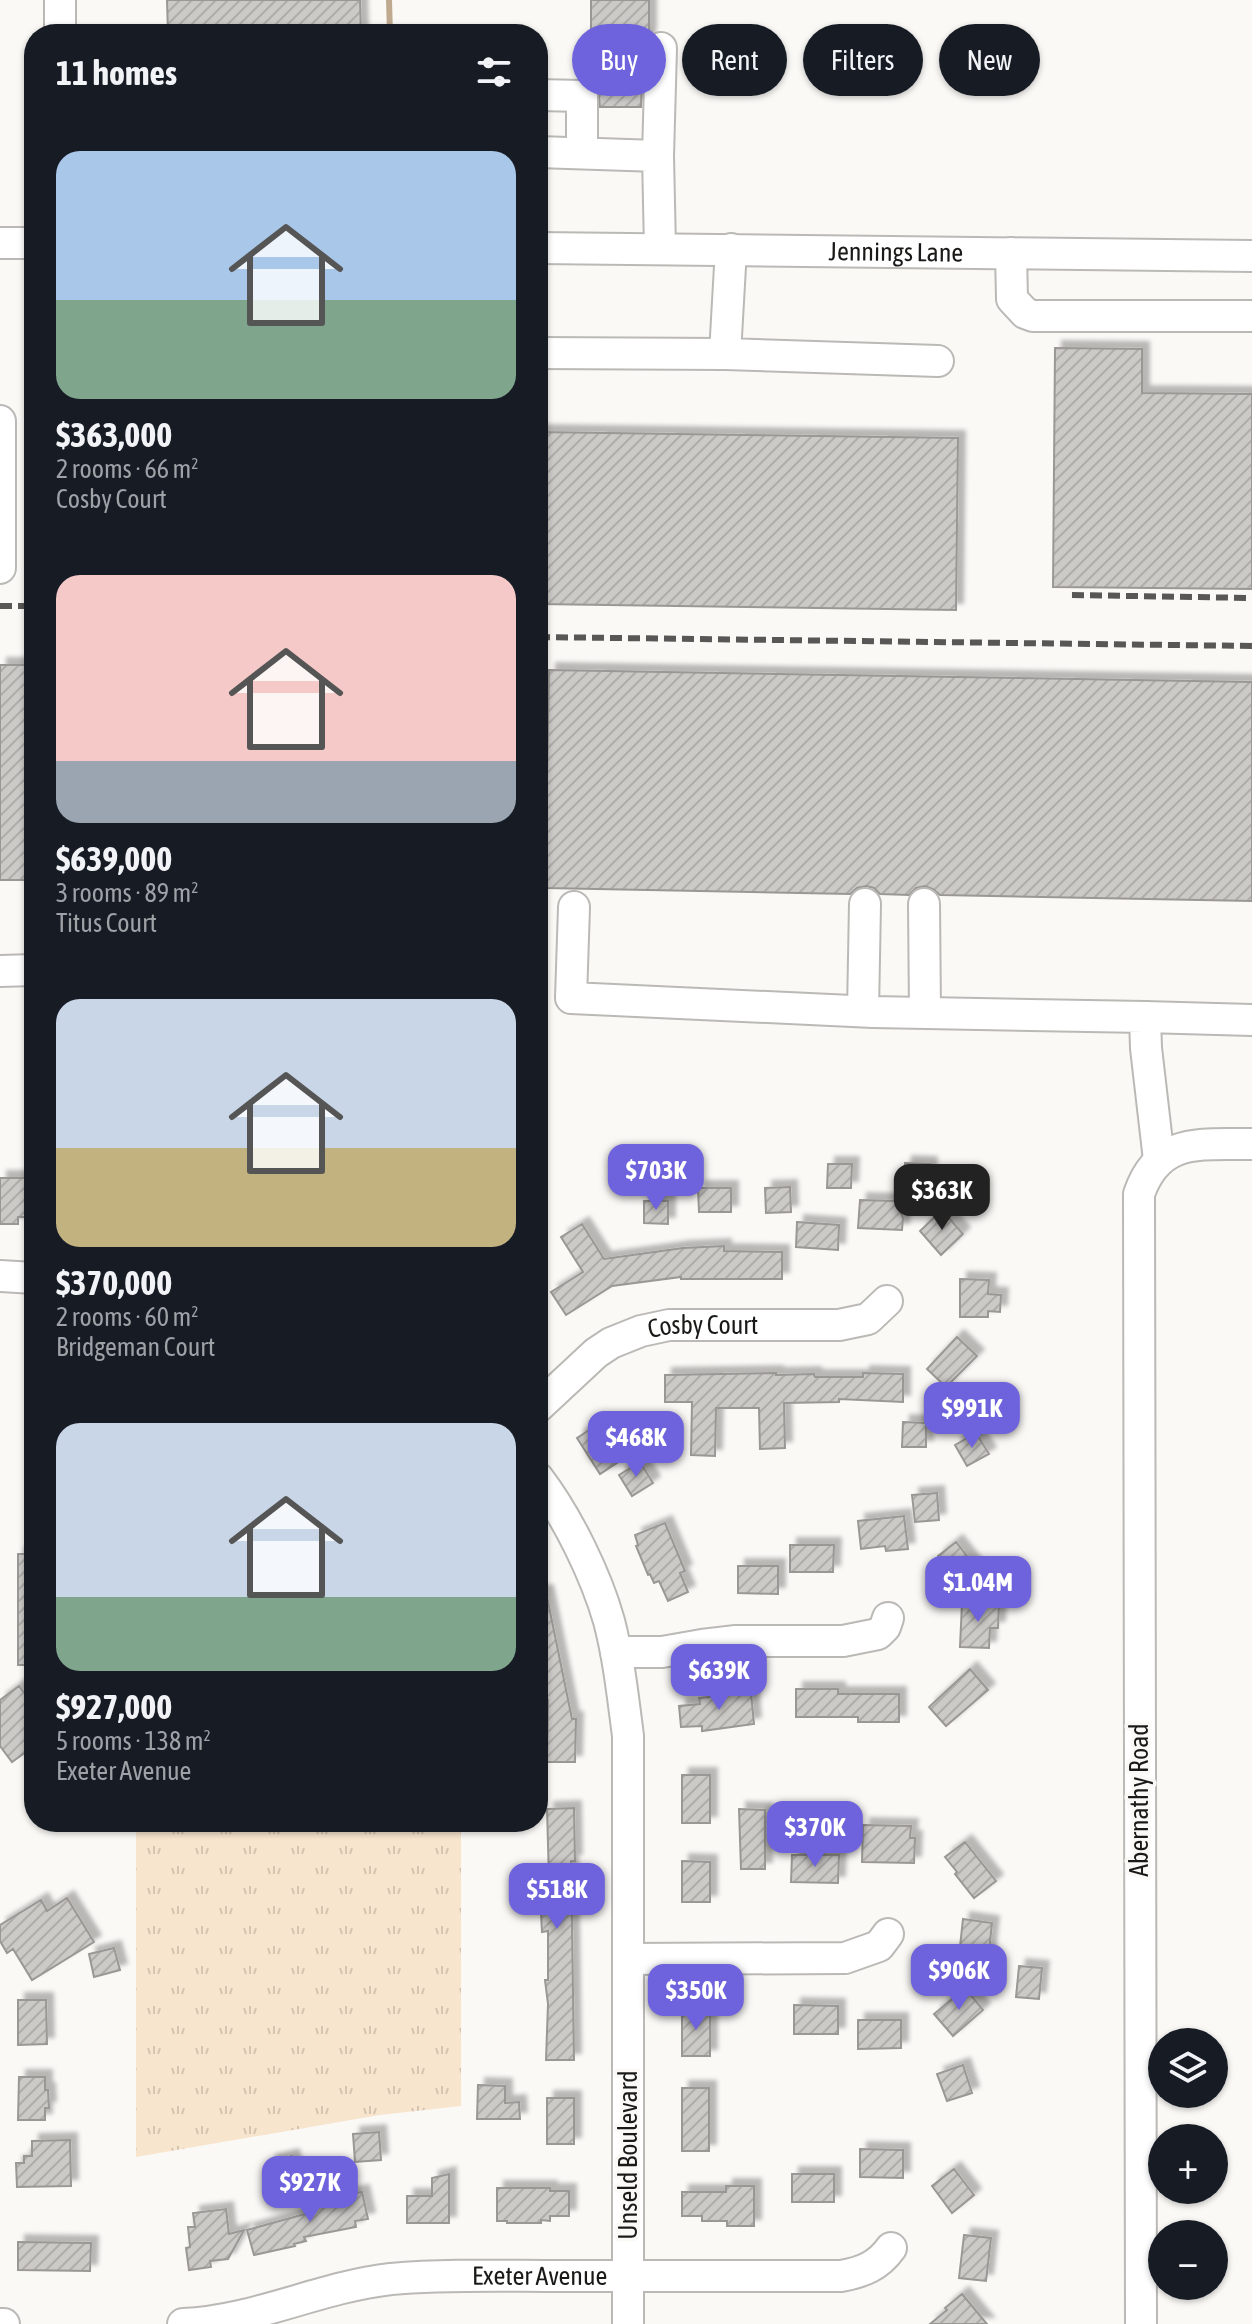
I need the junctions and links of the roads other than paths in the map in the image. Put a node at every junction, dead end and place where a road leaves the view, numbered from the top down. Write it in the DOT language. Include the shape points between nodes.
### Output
graph roads {
  1 [pos="60,0"];
  2 [pos="60,24"];
  3 [pos="548,95"];
  4 [pos="660,96"];
  5 [pos="548,152"];
  6 [pos="582,153"];
  7 [pos="658,156"];
  8 [pos="0,243"];
  9 [pos="24,243"];
  10 [pos="548,248"];
  11 [pos="660,249"];
  12 [pos="731,249"];
  13 [pos="1011,253"];
  14 [pos="1252,256"];
  15 [pos="1252,316"];
  16 [pos="548,353"];
  17 [pos="725,354"];
  18 [pos="938,361"];
  19 [pos="0,421"];
  20 [pos="0,568"];
  21 [pos="865,904"];
  22 [pos="924,904"];
  23 [pos="574,907"];
  24 [pos="24,970"];
  25 [pos="0,971"];
  26 [pos="863,1011"];
  27 [pos="925,1012"];
  28 [pos="1145,1017"];
  29 [pos="1252,1020"];
  30 [pos="1252,1144"];
  31 [pos="1159,1160"];
  32 [pos="0,1276"];
  33 [pos="24,1277"];
  34 [pos="887,1301"];
  35 [pos="548,1398"];
  36 [pos="548,1491"];
  37 [pos="888,1618"];
  38 [pos="616,1652"];
  39 [pos="888,1934"];
  40 [pos="628,1959"];
  41 [pos="891,2248"];
  42 [pos="628,2276"];
  43 [pos="183,2324"];
  44 [pos="628,2324"];
  45 [pos="1141,2324"];
  1 -- 2 [label="street"];
  3 -- 6 [label="street" via="582,96"];
  4 -- 7 [label="street"];
  5 -- 6 [label="street"];
  6 -- 7 [label="street"];
  7 -- 11 [label="street"];
  8 -- 9 [label="street"];
  10 -- 11 [label="street, Jennings Lane"];
  11 -- 12 [label="street, Jennings Lane"];
  12 -- 13 [label="street, Jennings Lane"];
  12 -- 17 [label="street"];
  13 -- 14 [label="street, Jennings Lane"];
  13 -- 15 [label="street" via="1012,299 1033,316"];
  16 -- 17 [label="street"];
  17 -- 18 [label="street"];
  19 -- 20 [label="street"];
  21 -- 26 [label="street"];
  22 -- 27 [label="street"];
  23 -- 26 [label="street" via="571,998"];
  24 -- 25 [label="street"];
  26 -- 27 [label="street"];
  27 -- 28 [label="street"];
  28 -- 29 [label="street"];
  28 -- 31 [label="street"];
  30 -- 31 [label="street" via="1190,1145"];
  31 -- 45 [label="street, Abernathy Road" via="1139,1194 1137,1277"];
  32 -- 33 [label="street"];
  34 -- 35 [label="street, Cosby Court" via="868,1319 839,1325 669,1325 641,1331 596,1353"];
  36 -- 38 [label="street, Unseld Boulevard" via="582,1552"];
  37 -- 38 [label="street" via="878,1634 843,1641 736,1641 662,1652"];
  38 -- 40 [label="street, Unseld Boulevard" via="628,1736"];
  39 -- 40 [label="street" via="879,1946 845,1958"];
  40 -- 42 [label="street, Unseld Boulevard"];
  41 -- 42 [label="street, Exeter Avenue" via="873,2266 841,2276"];
  42 -- 43 [label="street, Exeter Avenue" via="389,2279 262,2312"];
  42 -- 44 [label="street, Unseld Boulevard"];
}
